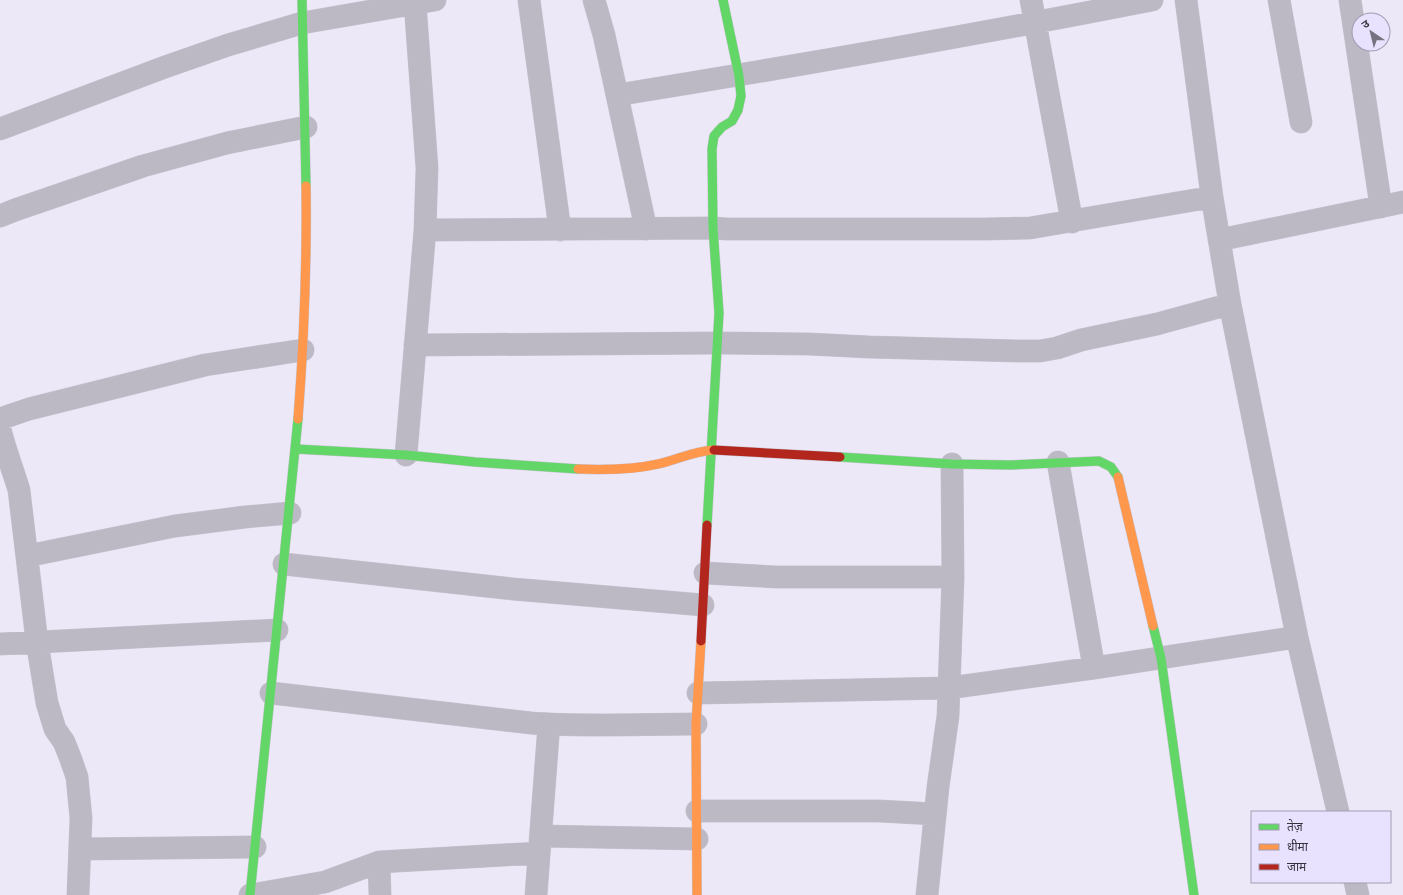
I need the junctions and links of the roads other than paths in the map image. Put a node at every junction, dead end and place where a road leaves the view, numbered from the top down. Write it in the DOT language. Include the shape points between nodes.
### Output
graph roads {
  1 [pos="302,0"];
  2 [pos="529,0"];
  3 [pos="594,0"];
  4 [pos="722,0"];
  5 [pos="1031,0"];
  6 [pos="1152,0"];
  7 [pos="1186,0"];
  8 [pos="1279,0"];
  9 [pos="1350,0"];
  10 [pos="425,2"];
  11 [pos="302,23"];
  12 [pos="1035,23"];
  13 [pos="739,76"];
  14 [pos="617,95"];
  15 [pos="1301,122"];
  16 [pos="306,126"];
  17 [pos="0,129"];
  18 [pos="1212,197"];
  19 [pos="1403,202"];
  20 [pos="1381,207"];
  21 [pos="0,216"];
  22 [pos="1072,222"];
  23 [pos="713,228"];
  24 [pos="646,229"];
  25 [pos="424,230"];
  26 [pos="560,230"];
  27 [pos="1219,240"];
  28 [pos="1230,304"];
  29 [pos="718,343"];
  30 [pos="415,345"];
  31 [pos="303,350"];
  32 [pos="0,419"];
  33 [pos="0,429"];
  34 [pos="296,449"];
  35 [pos="712,450"];
  36 [pos="406,455"];
  37 [pos="1058,462"];
  38 [pos="952,464"];
  39 [pos="290,513"];
  40 [pos="27,556"];
  41 [pos="284,564"];
  42 [pos="705,573"];
  43 [pos="953,578"];
  44 [pos="703,605"];
  45 [pos="277,630"];
  46 [pos="1297,637"];
  47 [pos="37,642"];
  48 [pos="0,644"];
  49 [pos="1161,658"];
  50 [pos="1094,668"];
  51 [pos="949,688"];
  52 [pos="271,692"];
  53 [pos="698,692"];
  54 [pos="549,724"];
  55 [pos="696,724"];
  56 [pos="697,810"];
  57 [pos="1338,811"];
  58 [pos="935,814"];
  59 [pos="697,838"];
  60 [pos="540,845"];
  61 [pos="255,847"];
  62 [pos="80,849"];
  63 [pos="379,862"];
  64 [pos="1355,883"];
  65 [pos="78,895"];
  66 [pos="250,895"];
  67 [pos="380,895"];
  68 [pos="536,895"];
  69 [pos="697,895"];
  70 [pos="927,895"];
  71 [pos="1194,895"];
  72 [pos="1358,895"];
  1 -- 11 [label="street"];
  2 -- 26 [label="street"];
  3 -- 14 [label="street"];
  4 -- 13 [label="street"];
  5 -- 12 [label="street"];
  6 -- 12 [label="street"];
  7 -- 18 [label="street"];
  8 -- 15 [label="street"];
  9 -- 20 [label="street"];
  10 -- 11 [label="street"];
  10 -- 25 [label="street" via="427,168"];
  11 -- 16 [label="street"];
  11 -- 17 [label="street" via="172,64"];
  12 -- 13 [label="street"];
  12 -- 22 [label="street"];
  13 -- 14 [label="street"];
  13 -- 23 [label="street" via="741,96 738,110 732,121 714,136"];
  14 -- 24 [label="street"];
  16 -- 21 [label="street" via="227,143 143,166"];
  16 -- 31 [label="street" via="307,250"];
  18 -- 22 [label="street"];
  18 -- 27 [label="street"];
  19 -- 20 [label="street"];
  20 -- 27 [label="street"];
  22 -- 23 [label="street" via="1030,228 987,230"];
  23 -- 24 [label="street"];
  23 -- 29 [label="street" via="719,294"];
  24 -- 26 [label="street"];
  25 -- 26 [label="street"];
  25 -- 30 [label="street"];
  27 -- 28 [label="street"];
  28 -- 29 [label="street" via="1040,351"];
  28 -- 46 [label="street"];
  29 -- 30 [label="street"];
  29 -- 35 [label="street"];
  30 -- 36 [label="street"];
  31 -- 32 [label="street" via="205,365 29,409"];
  31 -- 34 [label="street"];
  33 -- 40 [label="street" via="19,490"];
  34 -- 36 [label="street"];
  34 -- 39 [label="street"];
  35 -- 36 [label="street" via="658,464 597,470"];
  35 -- 38 [label="street"];
  35 -- 42 [label="street"];
  37 -- 38 [label="street" via="1010,465"];
  37 -- 49 [label="street" via="1099,461 1111,466 1118,475"];
  37 -- 50 [label="street"];
  38 -- 43 [label="street"];
  39 -- 40 [label="street" via="176,526"];
  39 -- 41 [label="street"];
  40 -- 47 [label="street"];
  41 -- 44 [label="street" via="513,589"];
  41 -- 45 [label="street"];
  42 -- 43 [label="street" via="777,577"];
  42 -- 44 [label="street"];
  43 -- 51 [label="street"];
  44 -- 53 [label="street"];
  45 -- 47 [label="street"];
  45 -- 52 [label="street"];
  46 -- 49 [label="street"];
  46 -- 57 [label="street"];
  47 -- 48 [label="street"];
  47 -- 62 [label="street" via="50,716 64,742 77,777 81,818"];
  49 -- 50 [label="street"];
  49 -- 71 [label="street"];
  50 -- 51 [label="street"];
  51 -- 53 [label="street"];
  51 -- 58 [label="street" via="948,716"];
  52 -- 54 [label="street"];
  52 -- 61 [label="street"];
  53 -- 55 [label="street"];
  54 -- 55 [label="street"];
  54 -- 60 [label="street"];
  55 -- 56 [label="street"];
  56 -- 58 [label="street" via="879,811"];
  56 -- 59 [label="street"];
  58 -- 70 [label="street"];
  59 -- 60 [label="street"];
  59 -- 69 [label="street"];
  60 -- 63 [label="street"];
  60 -- 68 [label="street"];
  61 -- 62 [label="street"];
  61 -- 66 [label="street"];
  62 -- 65 [label="street"];
  63 -- 66 [label="street" via="325,882"];
  63 -- 67 [label="street"];
  64 -- 72 [label="street"];
}
